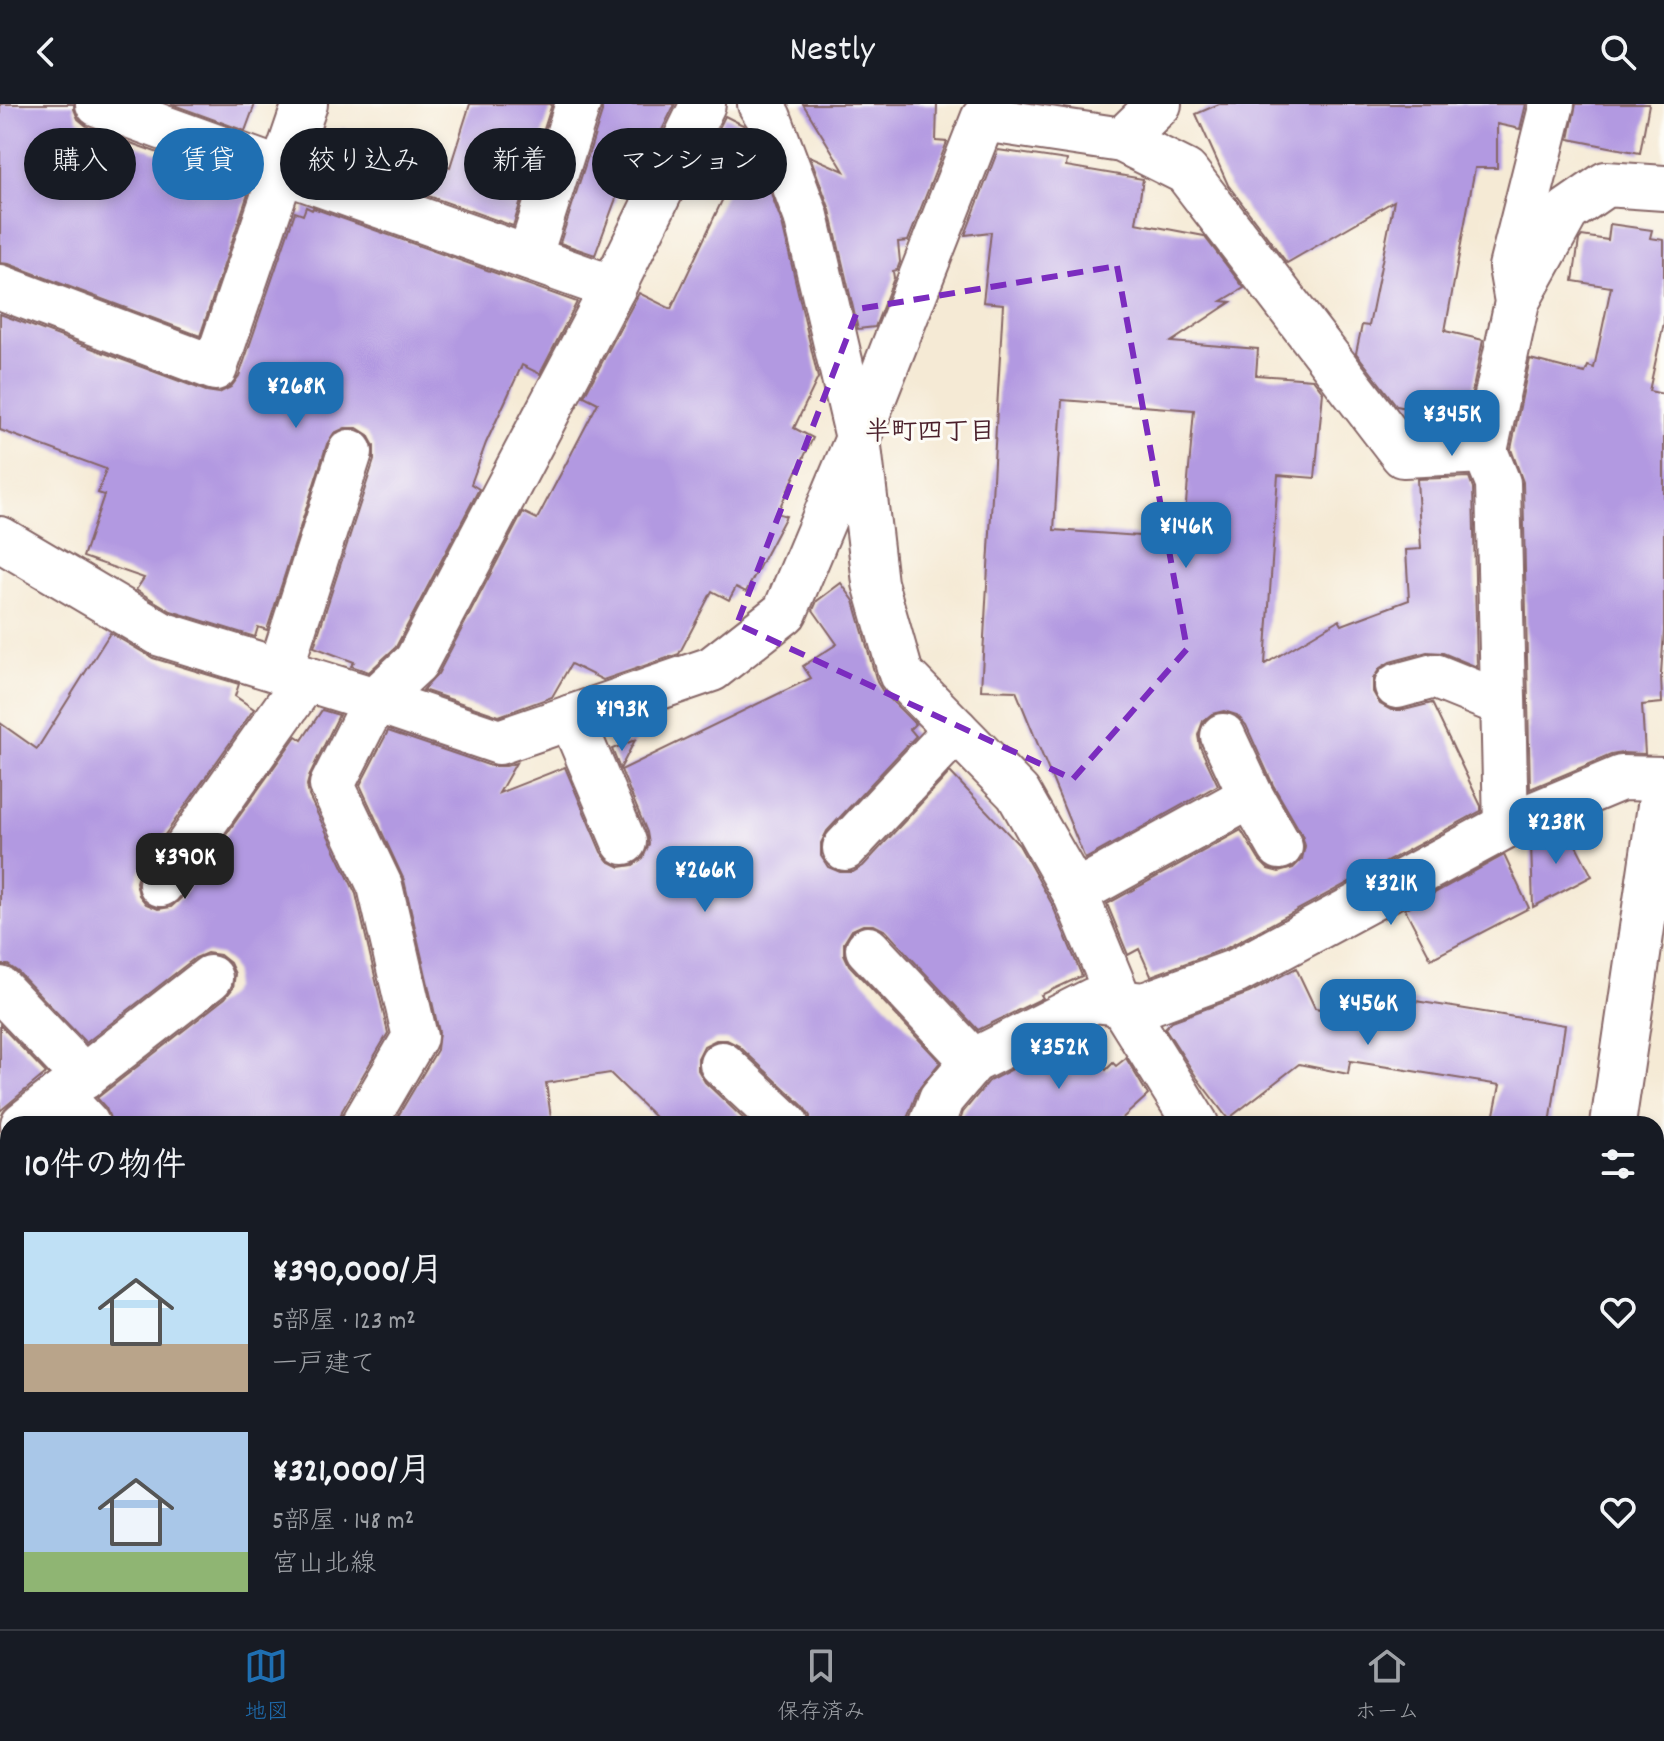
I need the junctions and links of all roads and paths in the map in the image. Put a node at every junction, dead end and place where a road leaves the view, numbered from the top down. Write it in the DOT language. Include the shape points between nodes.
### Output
graph roads {
  1 [pos="98,104"];
  2 [pos="305,104"];
  3 [pos="578,104"];
  4 [pos="703,104"];
  5 [pos="760,104"];
  6 [pos="1159,104"];
  7 [pos="1552,104"];
  8 [pos="297,128"];
  9 [pos="1122,140"];
  10 [pos="280,170"];
  11 [pos="280,180"];
  12 [pos="1664,188"];
  13 [pos="365,200"];
  14 [pos="529,258"];
  15 [pos="0,287"];
  16 [pos="613,288"];
  17 [pos="1517,302"];
  18 [pos="858,438"];
  19 [pos="1485,451"];
  20 [pos="350,452"];
  21 [pos="0,539"];
  22 [pos="293,675"];
  23 [pos="1397,686"];
  24 [pos="375,700"];
  25 [pos="1503,704"];
  26 [pos="571,717"];
  27 [pos="956,730"];
  28 [pos="1223,736"];
  29 [pos="1664,779"];
  30 [pos="1251,796"];
  31 [pos="1506,826"];
  32 [pos="624,842"];
  33 [pos="1280,847"];
  34 [pos="845,848"];
  35 [pos="161,884"];
  36 [pos="1075,893"];
  37 [pos="868,949"];
  38 [pos="210,978"];
  39 [pos="0,989"];
  40 [pos="1120,1002"];
  41 [pos="973,1061"];
  42 [pos="722,1064"];
  43 [pos="77,1099"];
  44 [pos="40,1116"];
  45 [pos="369,1116"];
  46 [pos="777,1116"];
  47 [pos="935,1116"];
  48 [pos="1191,1116"];
  49 [pos="1614,1116"];
  1 -- 10 [label="street"];
  2 -- 8 [label="street"];
  3 -- 14 [label="street"];
  4 -- 16 [label="street"];
  5 -- 18 [label="street" via="806,216"];
  6 -- 9 [label="street"];
  7 -- 17 [label="street" via="1511,267"];
  9 -- 18 [label="street" via="983,119"];
  9 -- 19 [label="street" via="1186,172 1403,455"];
  11 -- 15 [label="street" via="215,368"];
  12 -- 17 [label="street" via="1606,184 1567,211"];
  13 -- 14 [label="street"];
  14 -- 16 [label="street"];
  16 -- 24 [label="street" via="416,662"];
  17 -- 19 [label="street"];
  18 -- 26 [label="street" via="785,612 712,669"];
  18 -- 27 [label="street" via="875,583 901,674"];
  19 -- 25 [label="street" via="1498,483"];
  20 -- 22 [label="street"];
  21 -- 22 [label="street" via="161,634"];
  22 -- 24 [label="street"];
  22 -- 35 [label="street"];
  23 -- 25 [label="street" via="1434,676"];
  24 -- 26 [label="street" via="499,742"];
  24 -- 45 [label="street" via="332,785 380,886 415,1037"];
  25 -- 31 [label="street"];
  26 -- 32 [label="street"];
  27 -- 34 [label="street"];
  27 -- 36 [label="street" via="1018,793"];
  28 -- 30 [label="street"];
  29 -- 31 [label="street" via="1621,778"];
  29 -- 49 [label="street"];
  30 -- 33 [label="street"];
  30 -- 36 [label="street"];
  31 -- 40 [label="street" via="1237,971 1144,1005"];
  36 -- 40 [label="street"];
  37 -- 41 [label="street"];
  38 -- 43 [label="street"];
  39 -- 43 [label="street"];
  40 -- 41 [label="street" via="1094,1000"];
  40 -- 48 [label="street"];
  41 -- 47 [label="street" via="941,1099"];
  42 -- 46 [label="street"];
  43 -- 44 [label="street"];
}
